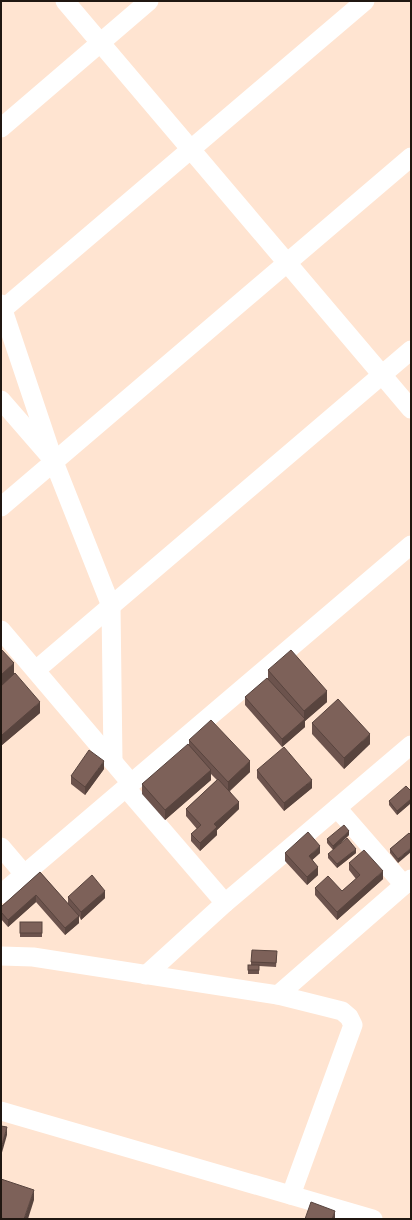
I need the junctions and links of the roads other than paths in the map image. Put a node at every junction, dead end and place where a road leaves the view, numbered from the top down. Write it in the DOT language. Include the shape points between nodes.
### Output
graph roads {
  1 [pos="65,1"];
  2 [pos="149,1"];
  3 [pos="365,1"];
  4 [pos="100,43"];
  5 [pos="1,128"];
  6 [pos="191,150"];
  7 [pos="411,157"];
  8 [pos="287,263"];
  9 [pos="2,308"];
  10 [pos="411,350"];
  11 [pos="382,375"];
  12 [pos="1,400"];
  13 [pos="411,409"];
  14 [pos="54,462"];
  15 [pos="1,506"];
  16 [pos="411,545"];
  17 [pos="111,606"];
  18 [pos="1,630"];
  19 [pos="36,670"];
  20 [pos="411,745"];
  21 [pos="113,761"];
  22 [pos="128,785"];
  23 [pos="337,808"];
  24 [pos="1,847"];
  25 [pos="24,874"];
  26 [pos="407,882"];
  27 [pos="1,894"];
  28 [pos="225,903"];
  29 [pos="1,956"];
  30 [pos="146,975"];
  31 [pos="278,995"];
  32 [pos="1,1111"];
  33 [pos="291,1195"];
  34 [pos="373,1219"];
  1 -- 4 [label="street"];
  2 -- 4 [label="street"];
  3 -- 6 [label="street"];
  4 -- 5 [label="street"];
  4 -- 6 [label="street"];
  6 -- 8 [label="street"];
  6 -- 9 [label="street"];
  7 -- 8 [label="street"];
  8 -- 11 [label="street"];
  8 -- 14 [label="street"];
  9 -- 14 [label="street"];
  10 -- 11 [label="street"];
  11 -- 13 [label="street"];
  11 -- 17 [label="street"];
  12 -- 14 [label="street"];
  14 -- 15 [label="street"];
  14 -- 17 [label="street"];
  16 -- 22 [label="street"];
  17 -- 19 [label="street"];
  17 -- 21 [label="street"];
  18 -- 19 [label="street"];
  19 -- 21 [label="street"];
  20 -- 23 [label="street"];
  21 -- 22 [label="street"];
  22 -- 25 [label="street"];
  22 -- 28 [label="street"];
  23 -- 26 [label="street"];
  23 -- 28 [label="street"];
  24 -- 25 [label="street"];
  25 -- 27 [label="street"];
  26 -- 31 [label="street"];
  28 -- 30 [label="street"];
  29 -- 30 [label="street" via="33,958"];
  30 -- 31 [label="street"];
  31 -- 33 [label="street" via="342,1011 353,1025"];
  32 -- 33 [label="street"];
  33 -- 34 [label="street"];
}
